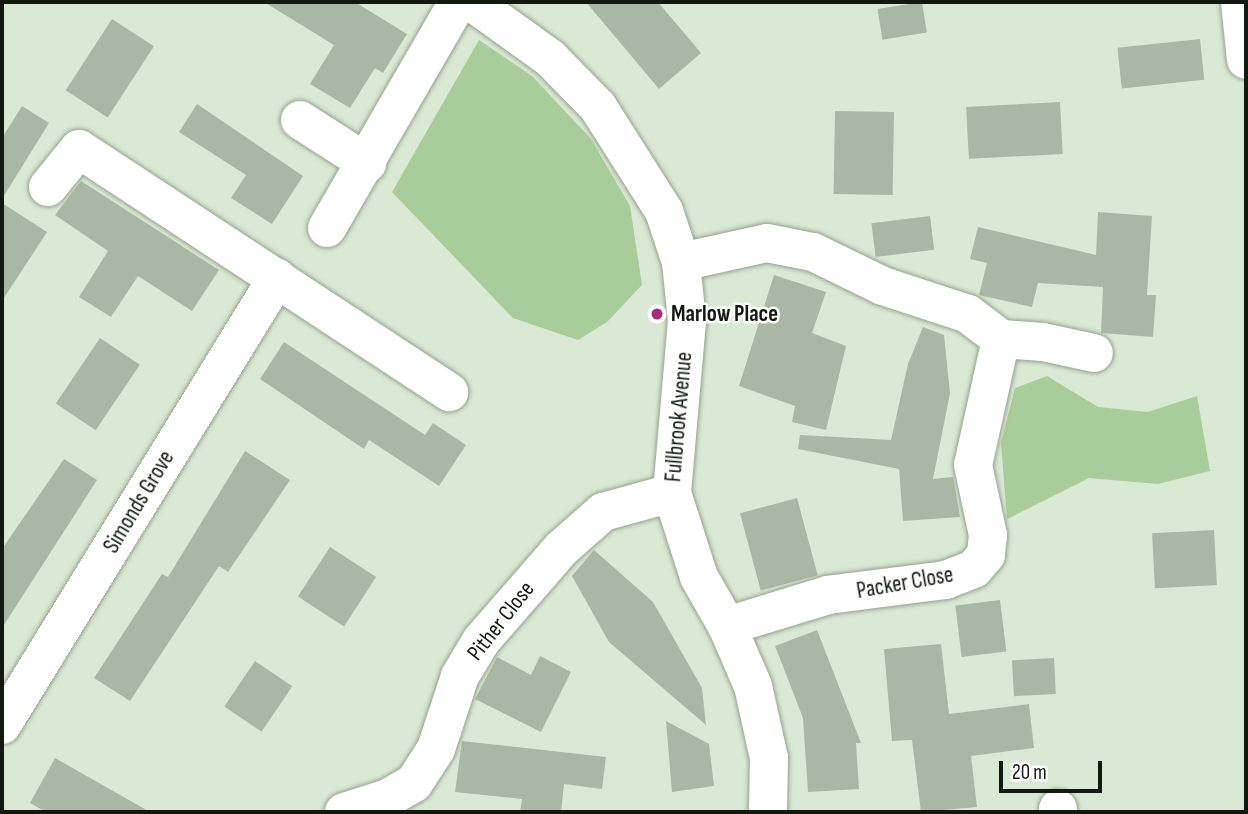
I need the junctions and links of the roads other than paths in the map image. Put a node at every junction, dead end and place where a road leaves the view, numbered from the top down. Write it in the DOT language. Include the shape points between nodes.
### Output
graph roads {
  1 [pos="458,2"];
  2 [pos="472,2"];
  3 [pos="1240,2"];
  4 [pos="1246,61"];
  5 [pos="300,120"];
  6 [pos="367,163"];
  7 [pos="48,187"];
  8 [pos="327,228"];
  9 [pos="681,262"];
  10 [pos="276,278"];
  11 [pos="1000,339"];
  12 [pos="1094,353"];
  13 [pos="449,392"];
  14 [pos="672,493"];
  15 [pos="727,626"];
  16 [pos="2,725"];
  17 [pos="344,812"];
  18 [pos="768,812"];
  1 -- 6 [label="street"];
  2 -- 9 [label="street, Fullbrook Avenue" via="550,58 598,107 664,211"];
  3 -- 4 [label="street"];
  5 -- 6 [label="street"];
  6 -- 8 [label="street"];
  7 -- 10 [label="street" via="79,149"];
  9 -- 11 [label="street" via="767,243 813,252 883,286 968,314"];
  9 -- 14 [label="street, Fullbrook Avenue" via="687,321 685,377"];
  10 -- 13 [label="street"];
  10 -- 16 [label="street, Simonds Grove"];
  11 -- 12 [label="street"];
  11 -- 15 [label="street, Packer Close" via="973,466 988,535 986,555 974,569 946,580 828,595"];
  14 -- 15 [label="street, Fullbrook Avenue" via="699,577"];
  14 -- 17 [label="street, Pither Close" via="603,512 561,550 481,641 460,676 436,749 414,783 388,798"];
  15 -- 18 [label="street, Fullbrook Avenue" via="752,686 766,746"];
}
